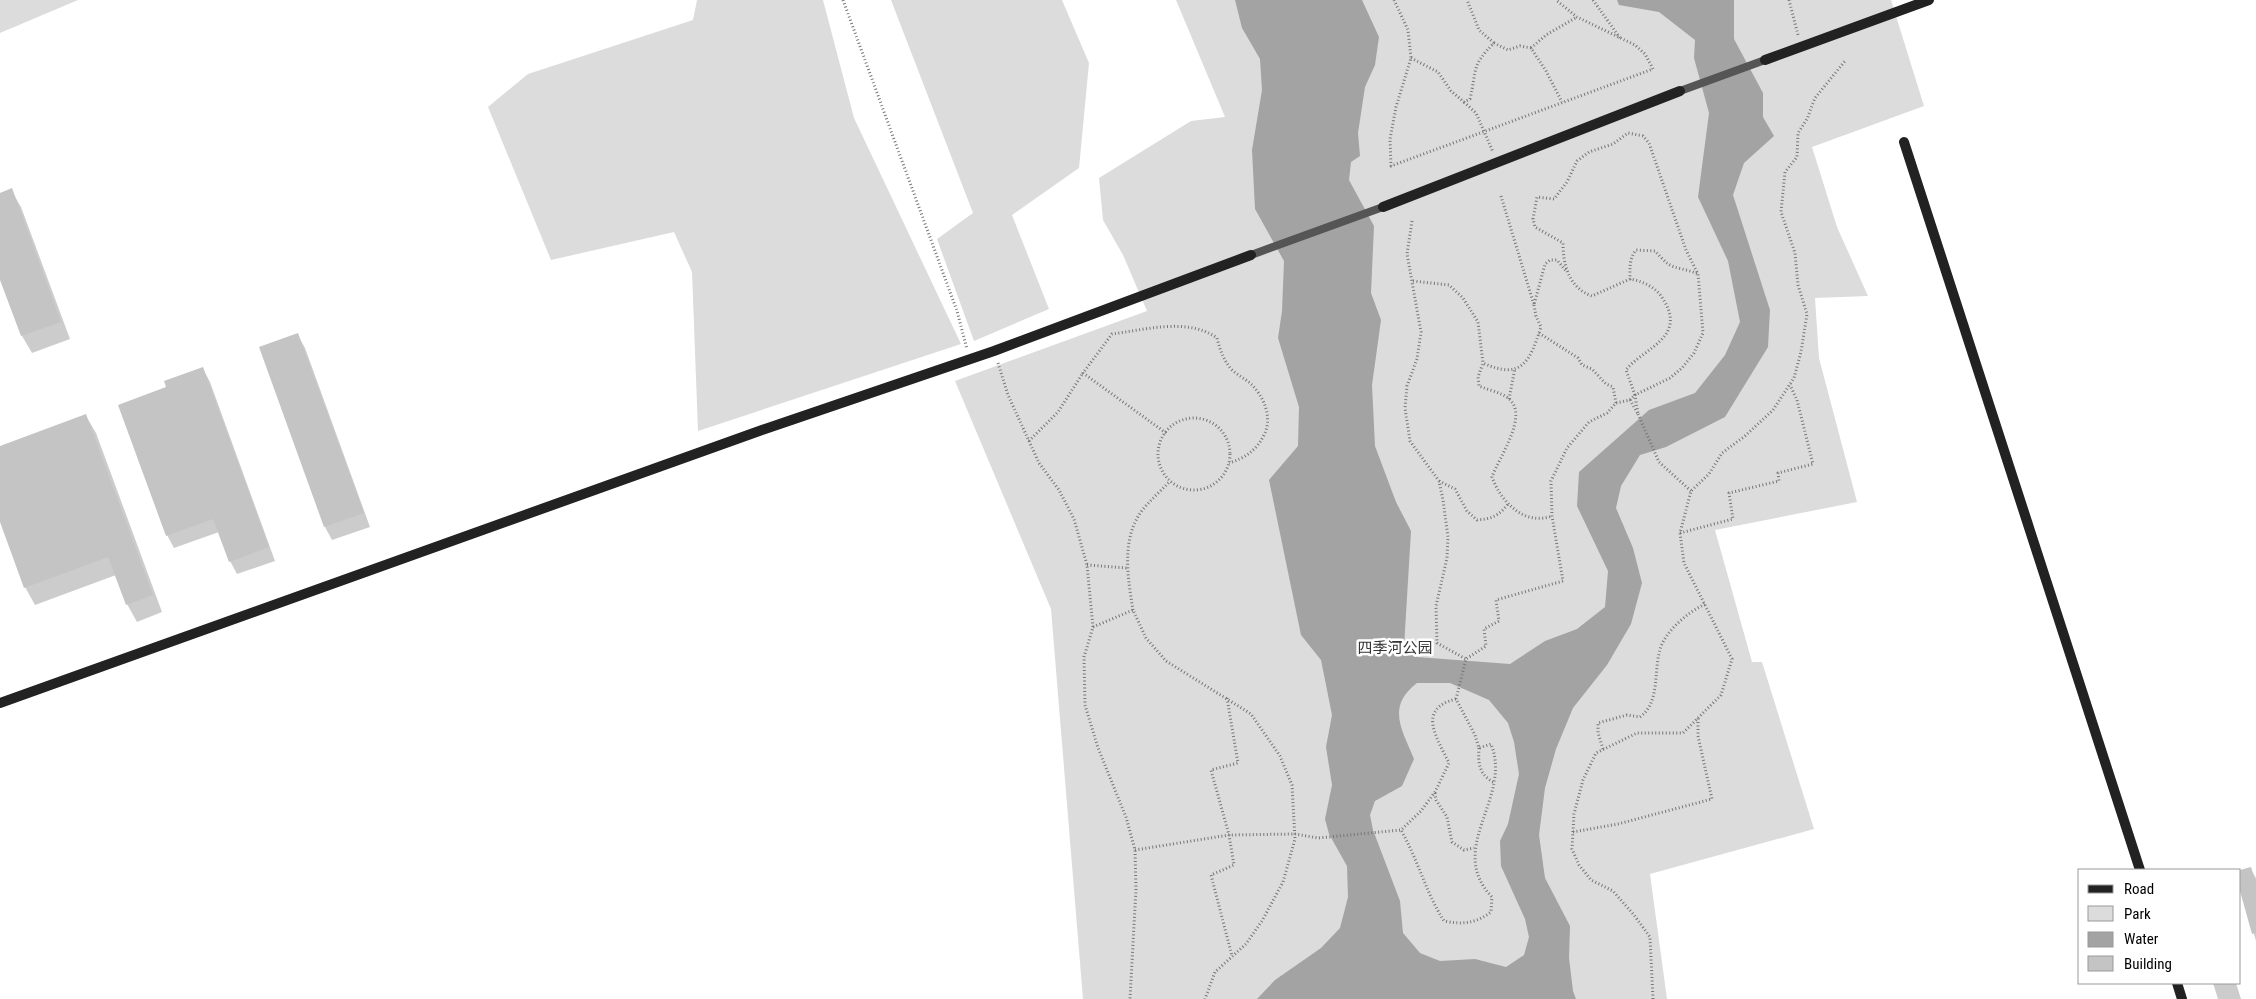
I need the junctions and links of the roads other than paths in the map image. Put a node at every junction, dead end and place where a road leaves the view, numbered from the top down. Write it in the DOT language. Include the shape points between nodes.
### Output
graph roads {
  1 [pos="1929,0"];
  2 [pos="1765,60"];
  3 [pos="1680,91"];
  4 [pos="1904,142"];
  5 [pos="1383,207"];
  6 [pos="1250,255"];
  7 [pos="0,703"];
  8 [pos="2140,869"];
  9 [pos="2177,984"];
  10 [pos="2182,999"];
  1 -- 2 [label="street"];
  2 -- 3 [label="lane"];
  3 -- 5 [label="street"];
  4 -- 8 [label="street"];
  5 -- 6 [label="lane"];
  6 -- 7 [label="street" via="994,351 762,430"];
  9 -- 10 [label="street"];
}
